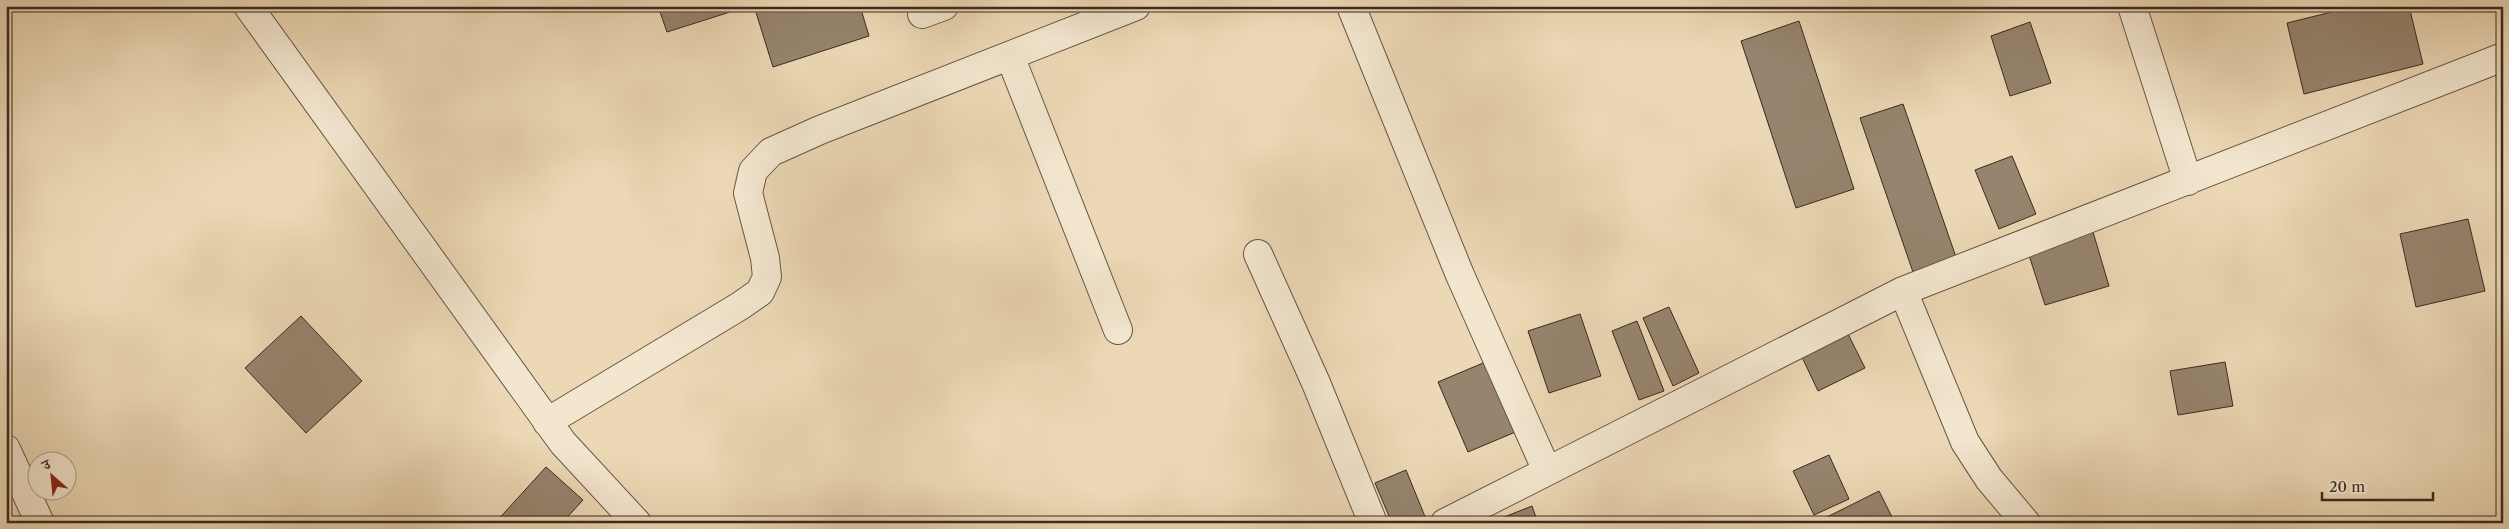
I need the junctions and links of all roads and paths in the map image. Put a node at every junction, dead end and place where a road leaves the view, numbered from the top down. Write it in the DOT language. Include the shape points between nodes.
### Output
graph roads {
  1 [pos="248,6"];
  2 [pos="1136,6"];
  3 [pos="1352,6"];
  4 [pos="2132,6"];
  5 [pos="1010,56"];
  6 [pos="2503,57"];
  7 [pos="2188,181"];
  8 [pos="1258,254"];
  9 [pos="1903,291"];
  10 [pos="1118,330"];
  11 [pos="547,422"];
  12 [pos="6,449"];
  13 [pos="1547,471"];
  14 [pos="40,523"];
  15 [pos="637,523"];
  16 [pos="1373,523"];
  17 [pos="1445,523"];
  18 [pos="2026,523"];
  1 -- 11 [label="street"];
  2 -- 5 [label="street"];
  3 -- 13 [label="street" via="1460,275"];
  4 -- 7 [label="street"];
  5 -- 10 [label="street"];
  5 -- 11 [label="street" via="771,152 753,171 748,193 765,258 767,277 760,292"];
  6 -- 7 [label="street"];
  7 -- 9 [label="street"];
  8 -- 16 [label="street" via="1316,383"];
  9 -- 13 [label="street"];
  9 -- 18 [label="street" via="1965,442 1989,479"];
  11 -- 15 [label="street"];
  12 -- 14 [label="street"];
  13 -- 17 [label="street"];
}
